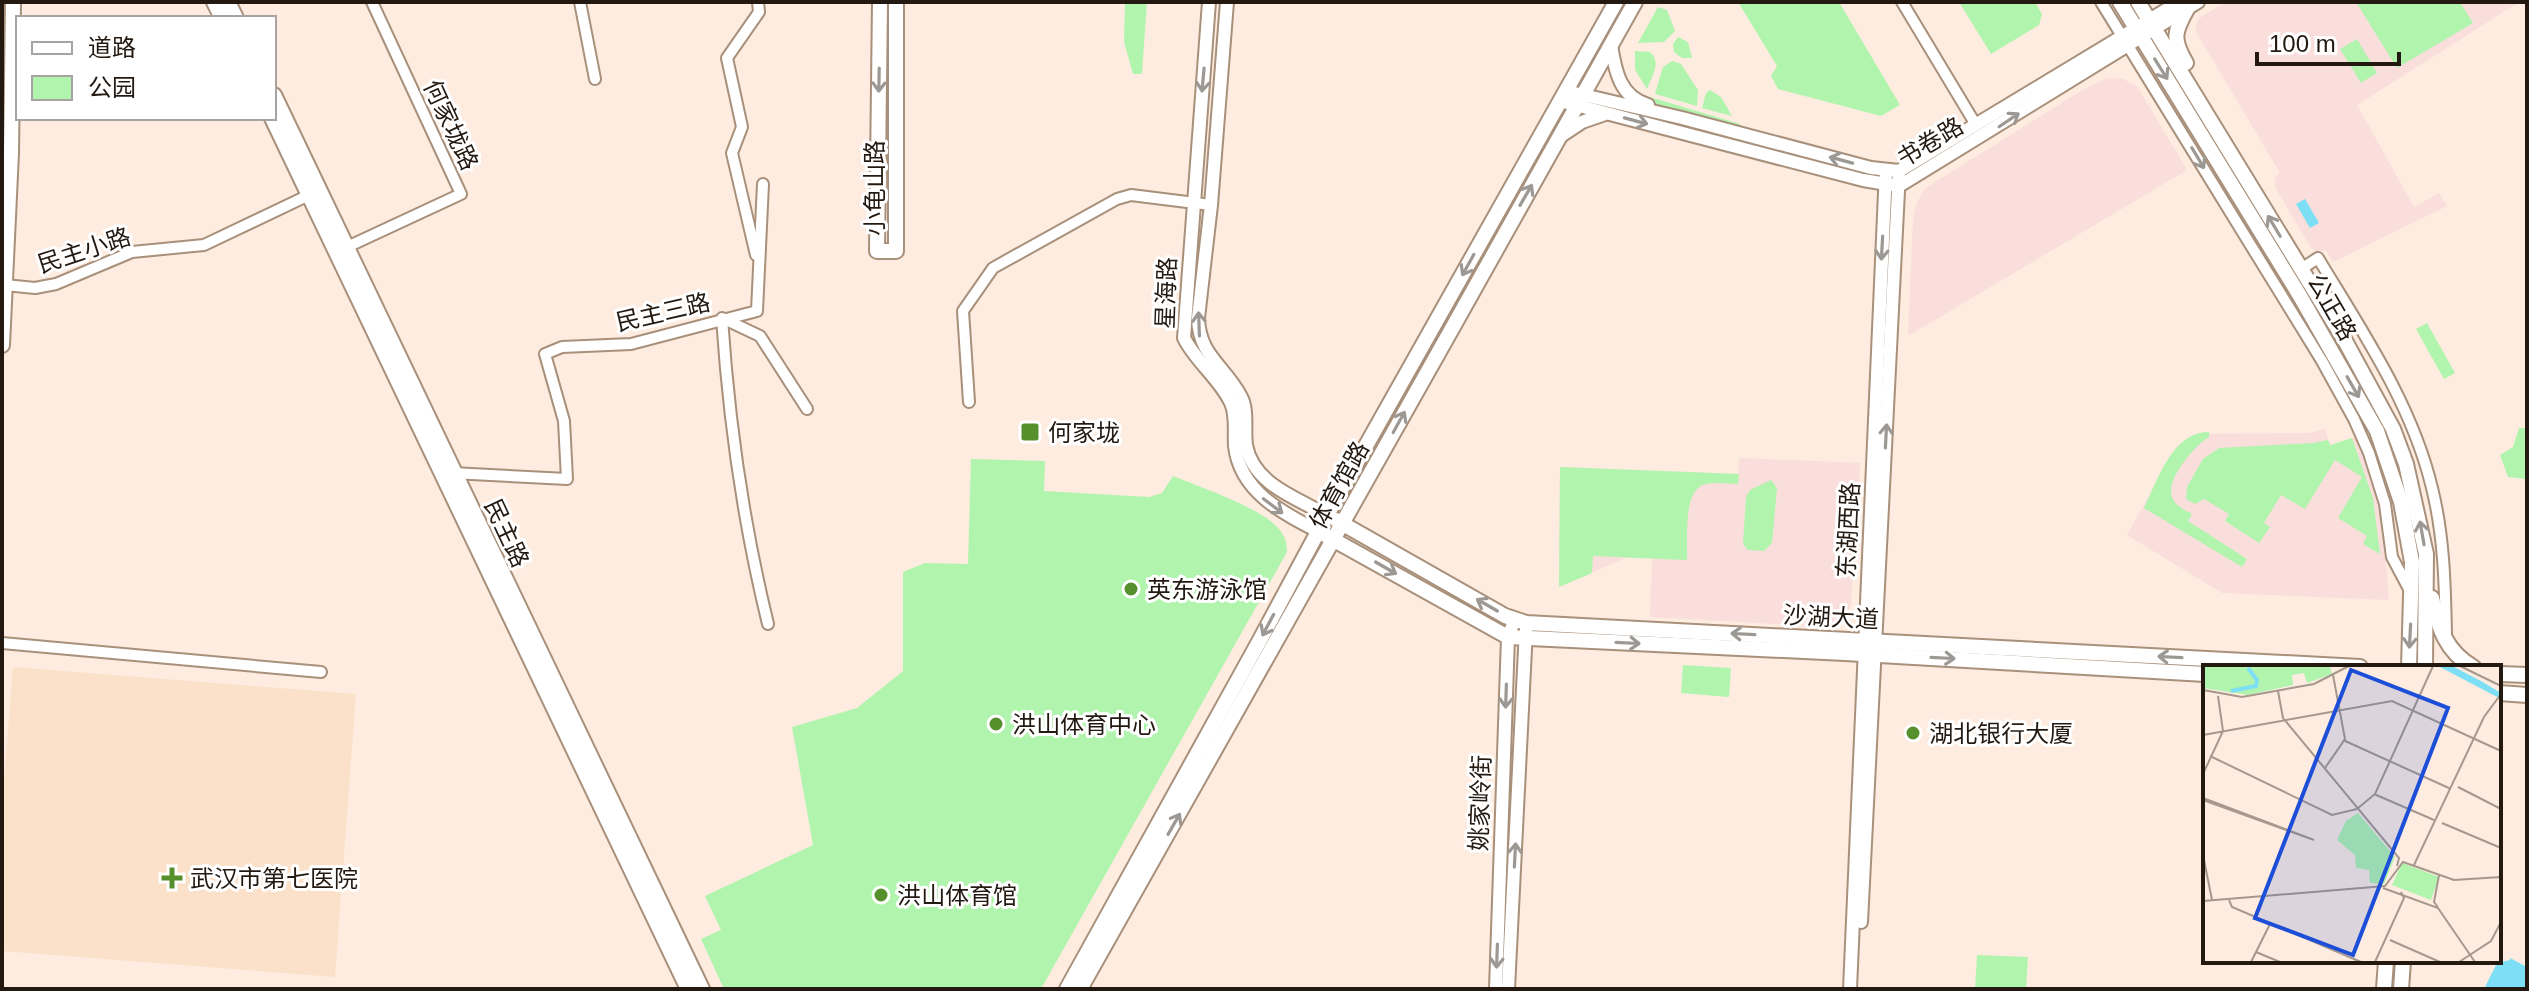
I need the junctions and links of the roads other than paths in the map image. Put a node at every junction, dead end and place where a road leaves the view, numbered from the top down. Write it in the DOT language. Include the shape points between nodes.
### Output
graph roads {
  1 [pos="13,2"];
  2 [pos="372,2"];
  3 [pos="580,2"];
  4 [pos="758,2"];
  5 [pos="880,2"];
  6 [pos="896,2"];
  7 [pos="1209,2"];
  8 [pos="1227,2"];
  9 [pos="1616,2"];
  10 [pos="1635,2"];
  11 [pos="1902,2"];
  12 [pos="2101,2"];
  13 [pos="2120,2"];
  14 [pos="2138,2"];
  15 [pos="2188,4"];
  16 [pos="2145,28"];
  17 [pos="2124,40"];
  18 [pos="1611,45"];
  19 [pos="595,79"];
  20 [pos="1563,96"];
  21 [pos="276,99"];
  22 [pos="1580,100"];
  23 [pos="1606,114"];
  24 [pos="1661,114"];
  25 [pos="2208,117"];
  26 [pos="273,120"];
  27 [pos="1976,125"];
  28 [pos="1558,138"];
  29 [pos="6,153"];
  30 [pos="1892,171"];
  31 [pos="763,184"];
  32 [pos="1892,186"];
  33 [pos="309,195"];
  34 [pos="1193,203"];
  35 [pos="1211,205"];
  36 [pos="347,247"];
  37 [pos="760,268"];
  38 [pos="2301,269"];
  39 [pos="5,285"];
  40 [pos="722,318"];
  41 [pos="2,345"];
  42 [pos="969,402"];
  43 [pos="807,409"];
  44 [pos="448,474"];
  45 [pos="1327,515"];
  46 [pos="1343,524"];
  47 [pos="1318,531"];
  48 [pos="1334,539"];
  49 [pos="2426,577"];
  50 [pos="2412,594"];
  51 [pos="768,624"];
  52 [pos="1522,627"];
  53 [pos="1508,637"];
  54 [pos="2,643"];
  55 [pos="2446,644"];
  56 [pos="1870,648"];
  57 [pos="2308,665"];
  58 [pos="2409,665"];
  59 [pos="2425,665"];
  60 [pos="2470,665"];
  61 [pos="321,672"];
  62 [pos="2203,674"];
  63 [pos="2501,674"];
  64 [pos="2527,675"];
  65 [pos="2501,693"];
  66 [pos="2527,695"];
  67 [pos="2386,963"];
  68 [pos="2403,963"];
  69 [pos="688,989"];
  70 [pos="702,989"];
  71 [pos="1067,989"];
  72 [pos="1080,989"];
  73 [pos="1496,989"];
  74 [pos="1508,989"];
  75 [pos="1850,989"];
  76 [pos="1858,989"];
  77 [pos="2384,989"];
  78 [pos="2401,989"];
  1 -- 29 [label="main road"];
  2 -- 36 [label="street, 何家垅路" via="461,194"];
  3 -- 19 [label="street"];
  4 -- 37 [label="street" via="759,12 727,58 742,127 732,153"];
  5 -- 6 [label="main road, 小龟山路, one-way" via="877,251 896,251"];
  7 -- 34 [label="street, 星海路, one-way"];
  8 -- 35 [label="street, 星海路"];
  9 -- 20 [label="main road, 体育馆路"];
  10 -- 18 [label="main road, 体育馆路"];
  11 -- 27 [label="street"];
  12 -- 17 [label="street"];
  13 -- 16 [label="main road, 公正路"];
  14 -- 16 [label="main road, 公正路"];
  15 -- 16 [label="street, 书卷路"];
  15 -- 25 [label="main road" via="2176,45 2209,101"];
  16 -- 17 [label="street, 书卷路"];
  16 -- 25 [label="main road, 公正路"];
  16 -- 50 [label="main road, 公正路, one-way" via="2377,431 2407,527"];
  17 -- 27 [label="street, 书卷路"];
  32 -- 17 [label="street, 书卷路, one-way" via="2001,126"];
  17 -- 50 [label="street, one-way" via="2354,419 2381,490 2392,557"];
  18 -- 22 [label="main road, 体育馆路"];
  18 -- 24 [label="street" via="1626,92"];
  20 -- 22 [label="street, 书卷路"];
  20 -- 45 [label="main road, 体育馆路, one-way"];
  21 -- 36 [label="main road, 民主路"];
  22 -- 23 [label="street, 书卷路"];
  22 -- 24 [label="street, 书卷路"];
  22 -- 28 [label="main road, 体育馆路"];
  23 -- 28 [label="street"];
  23 -- 32 [label="street, 书卷路, one-way"];
  30 -- 24 [label="street, 书卷路, one-way"];
  38 -- 25 [label="main road, 公正路, one-way"];
  26 -- 33 [label="main road, 民主路"];
  27 -- 30 [label="street, 书卷路"];
  46 -- 28 [label="main road, 体育馆路, one-way"];
  29 -- 39 [label="main road"];
  30 -- 32 [label="street, 东湖西路"];
  31 -- 37 [label="street"];
  32 -- 56 [label="street, 东湖西路"];
  33 -- 39 [label="street, 民主小路" via="204,245 132,252 56,284"];
  33 -- 44 [label="main road, 民主路"];
  34 -- 35 [label="street"];
  34 -- 42 [label="street" via="1131,195 1117,199 993,268 963,311"];
  34 -- 47 [label="street, 星海路, one-way" via="1184,338 1233,405 1237,457 1249,479 1276,510"];
  45 -- 35 [label="street, 星海路, one-way" via="1274,487 1253,465 1242,399 1201,342 1198,318"];
  36 -- 44 [label="main road, 民主路"];
  37 -- 40 [label="street, 民主三路" via="757,311"];
  49 -- 38 [label="main road, 公正路, one-way" via="2422,530 2401,448"];
  38 -- 55 [label="street" via="2318,258 2392,383 2424,460 2443,547"];
  39 -- 41 [label="main road"];
  40 -- 43 [label="street" via="760,336"];
  40 -- 44 [label="street, 民主三路" via="631,344 562,347 545,354 564,421 567,479"];
  40 -- 51 [label="street" via="747,538"];
  44 -- 69 [label="main road, 民主路"];
  44 -- 70 [label="main road, 民主路"];
  45 -- 46 [label="main road, 沙湖大道"];
  45 -- 47 [label="main road, 体育馆路"];
  46 -- 48 [label="main road, 体育馆路"];
  52 -- 46 [label="main road, 沙湖大道, one-way"];
  47 -- 48 [label="main road, 沙湖大道"];
  47 -- 71 [label="main road, 体育馆路, one-way"];
  48 -- 53 [label="main road, 沙湖大道, one-way"];
  72 -- 48 [label="main road, 体育馆路, one-way"];
  49 -- 55 [label="main road"];
  49 -- 59 [label="main road, 公正路"];
  50 -- 58 [label="main road, 公正路, one-way"];
  52 -- 53 [label="main road, 沙湖大道"];
  52 -- 56 [label="main road, 沙湖大道"];
  74 -- 52 [label="street, 姚家岭街, one-way"];
  53 -- 73 [label="street, 姚家岭街, one-way"];
  54 -- 61 [label="street"];
  55 -- 60 [label="main road"];
  57 -- 56 [label="main road, 沙湖大道, one-way"];
  56 -- 62 [label="main road, 沙湖大道, one-way"];
  56 -- 75 [label="street, 东湖西路"];
  56 -- 76 [label="street, 东湖西路"];
  63 -- 64 [label="main road"];
  65 -- 66 [label="main road"];
  67 -- 77 [label="main road"];
  68 -- 78 [label="main road"];
}
